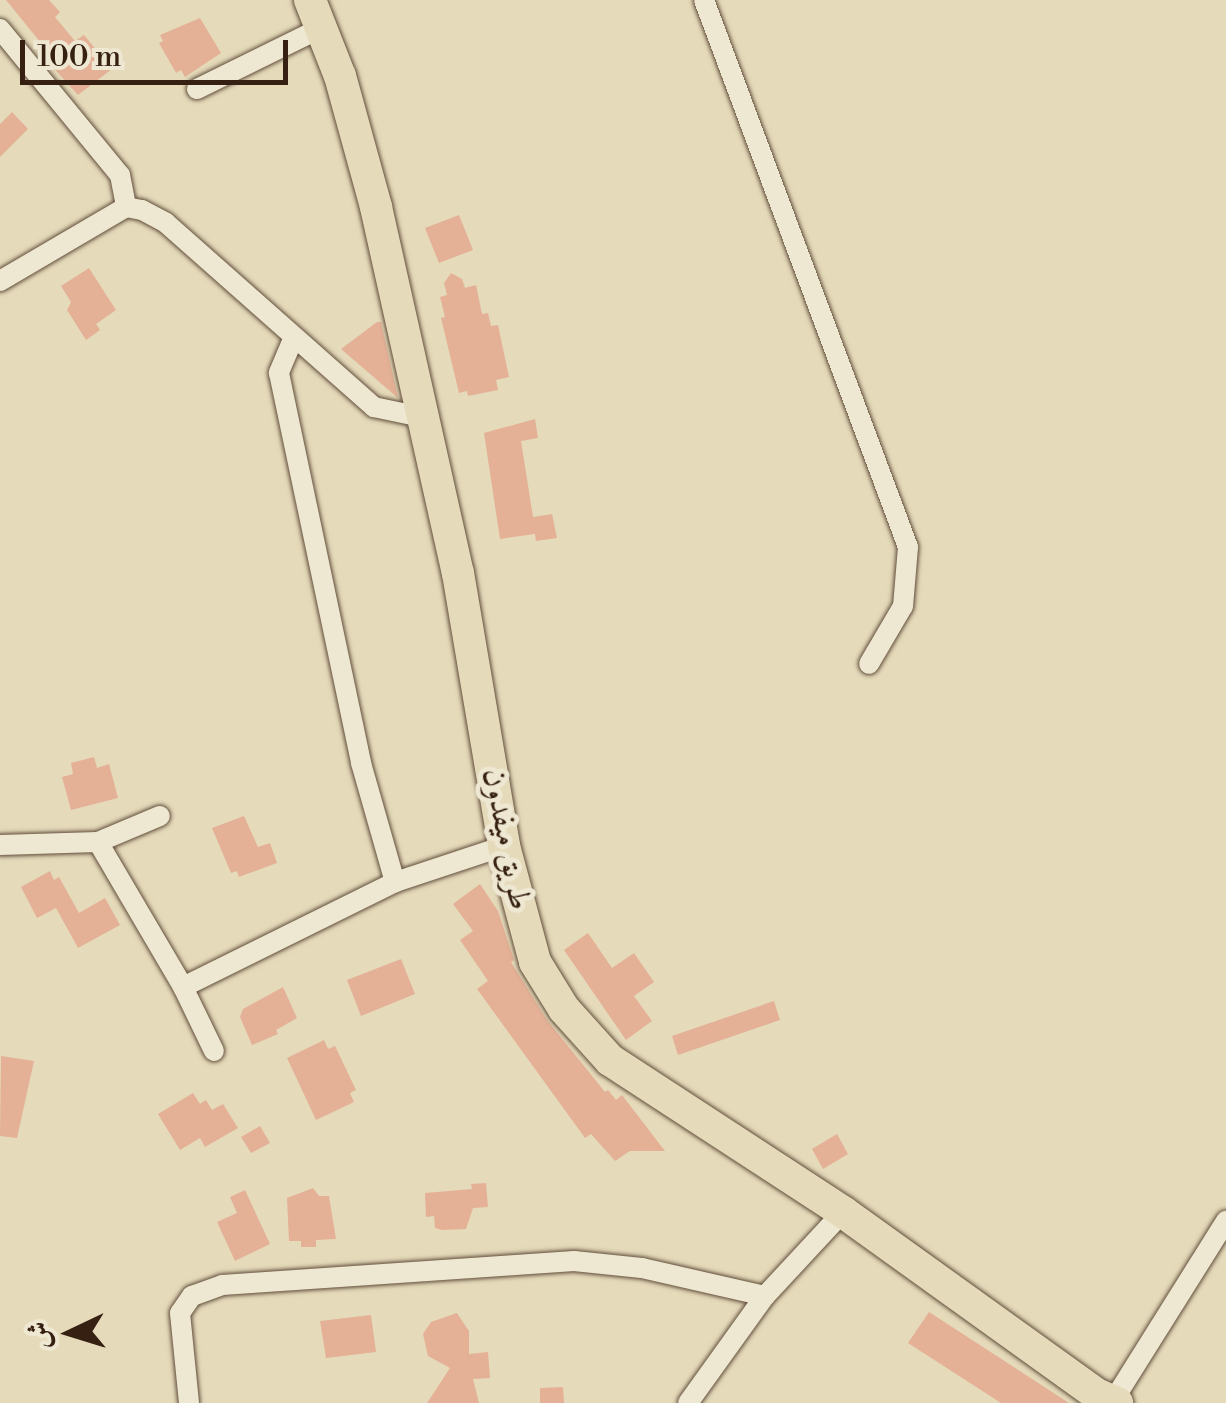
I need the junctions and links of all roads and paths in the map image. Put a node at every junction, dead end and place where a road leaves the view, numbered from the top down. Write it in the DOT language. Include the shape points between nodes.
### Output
graph roads {
  1 [pos="704,0"];
  2 [pos="316,14"];
  3 [pos="0,29"];
  4 [pos="197,89"];
  5 [pos="126,207"];
  6 [pos="0,281"];
  7 [pos="294,337"];
  8 [pos="426,418"];
  9 [pos="869,664"];
  10 [pos="160,816"];
  11 [pos="98,842"];
  12 [pos="0,845"];
  13 [pos="504,846"];
  14 [pos="395,882"];
  15 [pos="183,987"];
  16 [pos="214,1051"];
  17 [pos="843,1212"];
  18 [pos="1226,1221"];
  19 [pos="765,1296"];
  20 [pos="1115,1402"];
  21 [pos="189,1403"];
  22 [pos="688,1403"];
  1 -- 9 [label="street" via="908,547 903,606"];
  2 -- 4 [label="street"];
  2 -- 8 [label="main road, طريق ميفدون" via="371,188"];
  3 -- 5 [label="street" via="120,175"];
  5 -- 6 [label="street"];
  5 -- 7 [label="street" via="166,223"];
  7 -- 8 [label="street" via="374,407"];
  7 -- 14 [label="street" via="279,373 361,763"];
  8 -- 13 [label="main road, طريق ميفدون"];
  10 -- 11 [label="street"];
  11 -- 12 [label="street"];
  11 -- 15 [label="street"];
  13 -- 14 [label="street"];
  13 -- 17 [label="main road, طريق ميفدون" via="536,962 610,1060"];
  14 -- 15 [label="street"];
  15 -- 16 [label="street"];
  17 -- 19 [label="street"];
  17 -- 20 [label="main road, طريق ميفدون" via="1018,1341"];
  18 -- 20 [label="street"];
  19 -- 21 [label="street" via="642,1268 574,1262 222,1285 192,1296 180,1314"];
  19 -- 22 [label="street"];
}
